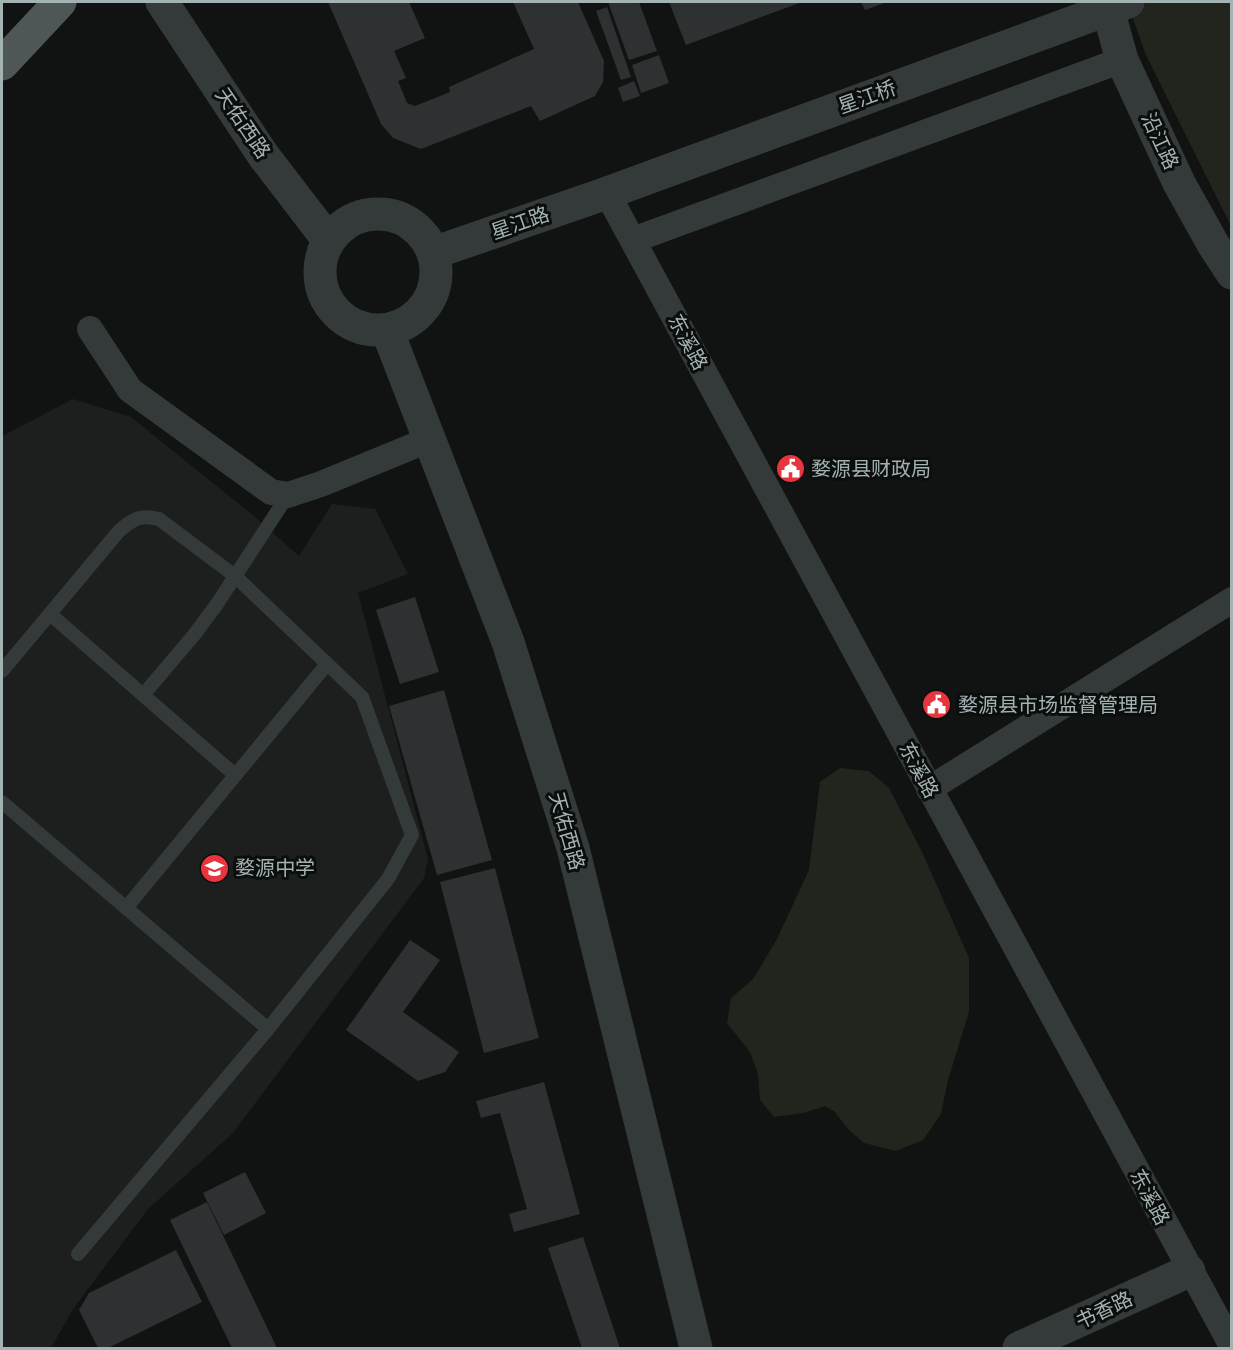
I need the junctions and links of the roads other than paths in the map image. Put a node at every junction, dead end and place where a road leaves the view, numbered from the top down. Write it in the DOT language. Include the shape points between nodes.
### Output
graph roads {
  1 [pos="60,2"];
  2 [pos="162,2"];
  3 [pos="1106,2"];
  4 [pos="1128,2"];
  5 [pos="1122,60"];
  6 [pos="2,64"];
  7 [pos="607,193"];
  8 [pos="633,240"];
  9 [pos="328,241"];
  10 [pos="433,253"];
  11 [pos="1232,273"];
  12 [pos="90,329"];
  13 [pos="387,330"];
  14 [pos="428,440"];
  15 [pos="288,495"];
  16 [pos="235,576"];
  17 [pos="1232,600"];
  18 [pos="50,614"];
  19 [pos="327,664"];
  20 [pos="2,671"];
  21 [pos="143,695"];
  22 [pos="235,775"];
  23 [pos="929,789"];
  24 [pos="2,802"];
  25 [pos="126,908"];
  26 [pos="268,1029"];
  27 [pos="78,1254"];
  28 [pos="1189,1270"];
  29 [pos="1232,1346"];
  30 [pos="696,1348"];
  31 [pos="1019,1348"];
  1 -- 6 [label="main road"];
  2 -- 9 [label="street, 天佑西路" via="263,155"];
  3 -- 5 [label="street, 沿江路"];
  4 -- 7 [label="street, 星江桥, bridge"];
  5 -- 8 [label="street"];
  5 -- 11 [label="street, 沿江路" via="1179,183"];
  7 -- 8 [label="street, 东溪路"];
  7 -- 10 [label="street, 星江路"];
  8 -- 23 [label="street, 东溪路"];
  9 -- 10 [label="street" via="357,218 393,216 410,224"];
  9 -- 13 [label="street" via="320,273 329,304 355,326"];
  10 -- 13 [label="street" via="435,287 428,303 403,325"];
  12 -- 15 [label="street" via="130,390 270,492"];
  13 -- 14 [label="street, 天佑西路"];
  14 -- 15 [label="street"];
  14 -- 30 [label="street, 天佑西路" via="508,642 573,848"];
  15 -- 16 [label="lane"];
  16 -- 18 [label="lane" via="159,519 146,515 119,531"];
  16 -- 19 [label="lane"];
  16 -- 21 [label="lane" via="194,635"];
  17 -- 23 [label="street"];
  18 -- 20 [label="lane"];
  18 -- 21 [label="lane"];
  19 -- 22 [label="lane"];
  19 -- 26 [label="lane" via="362,698 412,835 388,879"];
  21 -- 22 [label="lane"];
  22 -- 25 [label="lane"];
  23 -- 28 [label="street, 东溪路"];
  24 -- 25 [label="lane"];
  25 -- 26 [label="lane"];
  26 -- 27 [label="lane"];
  28 -- 29 [label="street, 东溪路"];
  28 -- 31 [label="street, 书香路"];
}
